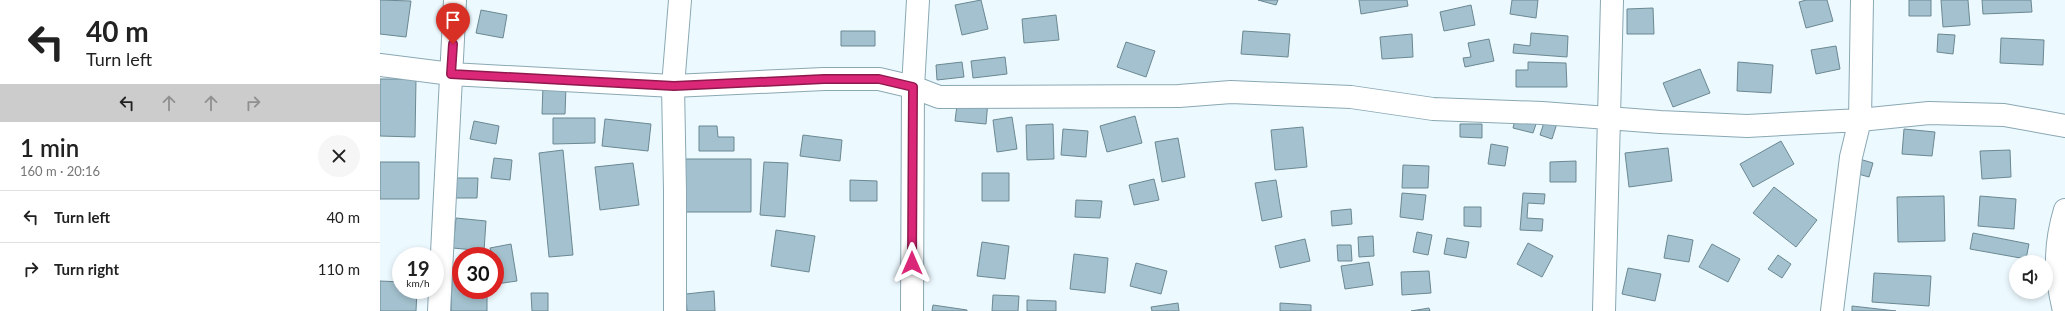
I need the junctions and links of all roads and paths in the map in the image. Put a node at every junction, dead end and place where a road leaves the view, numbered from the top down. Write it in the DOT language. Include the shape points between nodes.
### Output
graph roads {
  1 [pos="455,0"];
  2 [pos="680,0"];
  3 [pos="918,0"];
  4 [pos="1612,0"];
  5 [pos="1862,0"];
  6 [pos="380,65"];
  7 [pos="451,74"];
  8 [pos="674,86"];
  9 [pos="913,87"];
  10 [pos="1609,119"];
  11 [pos="1860,120"];
  12 [pos="2065,126"];
  13 [pos="2065,210"];
  14 [pos="439,311"];
  15 [pos="675,311"];
  16 [pos="912,311"];
  17 [pos="1604,311"];
  18 [pos="1832,311"];
  19 [pos="2064,311"];
  1 -- 7 [label="street"];
  2 -- 8 [label="street"];
  3 -- 9 [label="street"];
  4 -- 10 [label="street"];
  5 -- 11 [label="street"];
  6 -- 7 [label="street"];
  7 -- 8 [label="street"];
  7 -- 14 [label="street"];
  8 -- 9 [label="street" via="879,79"];
  8 -- 15 [label="street"];
  9 -- 10 [label="street" via="939,97 1179,96 1231,92 1336,96 1433,109 1542,113"];
  9 -- 16 [label="street"];
  10 -- 11 [label="street" via="1746,126"];
  10 -- 17 [label="street"];
  11 -- 12 [label="street" via="1929,113 2004,115"];
  11 -- 18 [label="street" via="1851,157"];
  13 -- 19 [label="street" via="2058,232 2057,279"];
}
